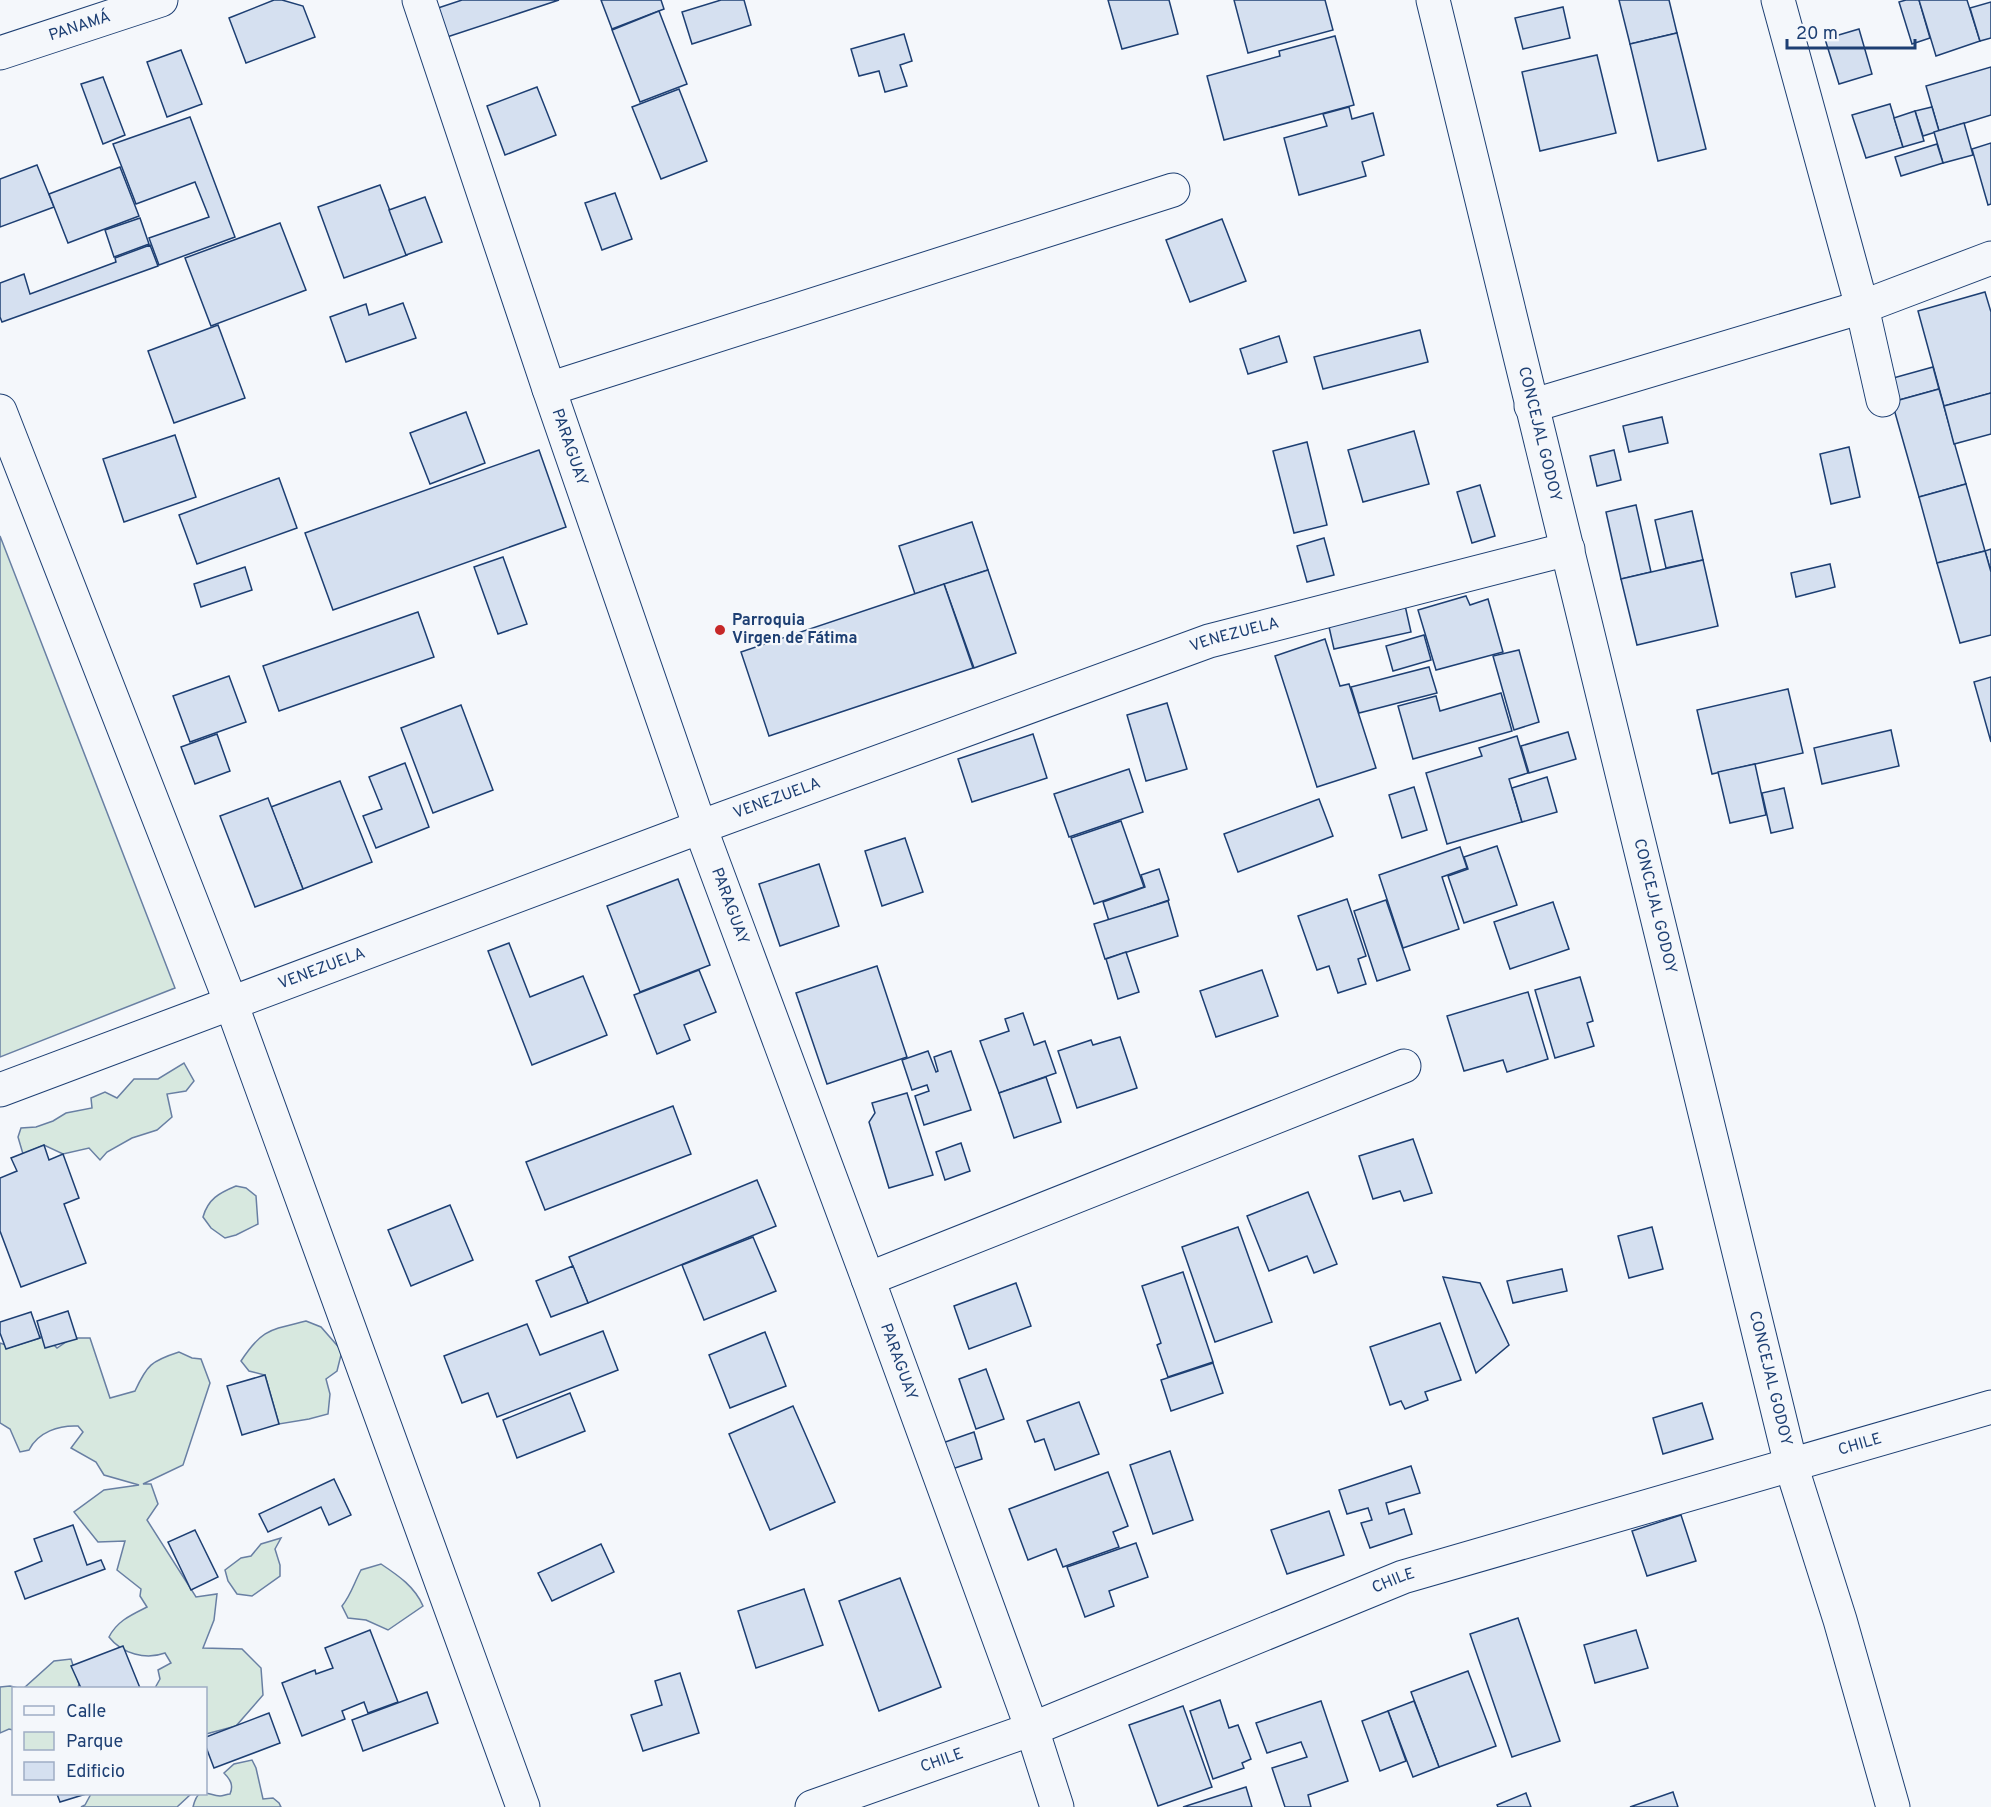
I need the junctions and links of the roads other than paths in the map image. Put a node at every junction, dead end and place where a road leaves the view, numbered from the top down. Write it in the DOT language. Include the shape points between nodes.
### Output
graph roads {
  1 [pos="161,0"];
  2 [pos="419,0"];
  3 [pos="1433,0"];
  4 [pos="1778,0"];
  5 [pos="0,53"];
  6 [pos="1173,190"];
  7 [pos="1991,258"];
  8 [pos="1862,307"];
  9 [pos="549,389"];
  10 [pos="1883,400"];
  11 [pos="1532,406"];
  12 [pos="0,411"];
  13 [pos="1568,549"];
  14 [pos="700,827"];
  15 [pos="231,1003"];
  16 [pos="1404,1066"];
  17 [pos="0,1090"];
  18 [pos="868,1279"];
  19 [pos="1991,1407"];
  20 [pos="1791,1465"];
  21 [pos="1032,1729"];
  22 [pos="523,1807"];
  23 [pos="812,1807"];
  24 [pos="1057,1807"];
  25 [pos="1893,1807"];
  1 -- 5 [label="street, PANAMÁ"];
  2 -- 9 [label="street, PARAGUAY"];
  3 -- 11 [label="street, CONCEJAL GODOY"];
  4 -- 8 [label="street"];
  6 -- 9 [label="street"];
  7 -- 8 [label="street"];
  8 -- 10 [label="street"];
  8 -- 11 [label="street"];
  9 -- 14 [label="street, PARAGUAY"];
  11 -- 13 [label="street, CONCEJAL GODOY"];
  12 -- 15 [label="street"];
  13 -- 14 [label="street, VENEZUELA" via="1209,641"];
  13 -- 20 [label="street, CONCEJAL GODOY"];
  14 -- 15 [label="street, VENEZUELA"];
  14 -- 18 [label="street, PARAGUAY"];
  15 -- 17 [label="street, VENEZUELA"];
  15 -- 22 [label="street"];
  16 -- 18 [label="street"];
  18 -- 21 [label="street, PARAGUAY"];
  19 -- 20 [label="street, CHILE"];
  20 -- 21 [label="street, CHILE" via="1403,1577"];
  20 -- 25 [label="street, CONCEJAL GODOY"];
  21 -- 23 [label="street, CHILE"];
  21 -- 24 [label="street, PARAGUAY"];
}
